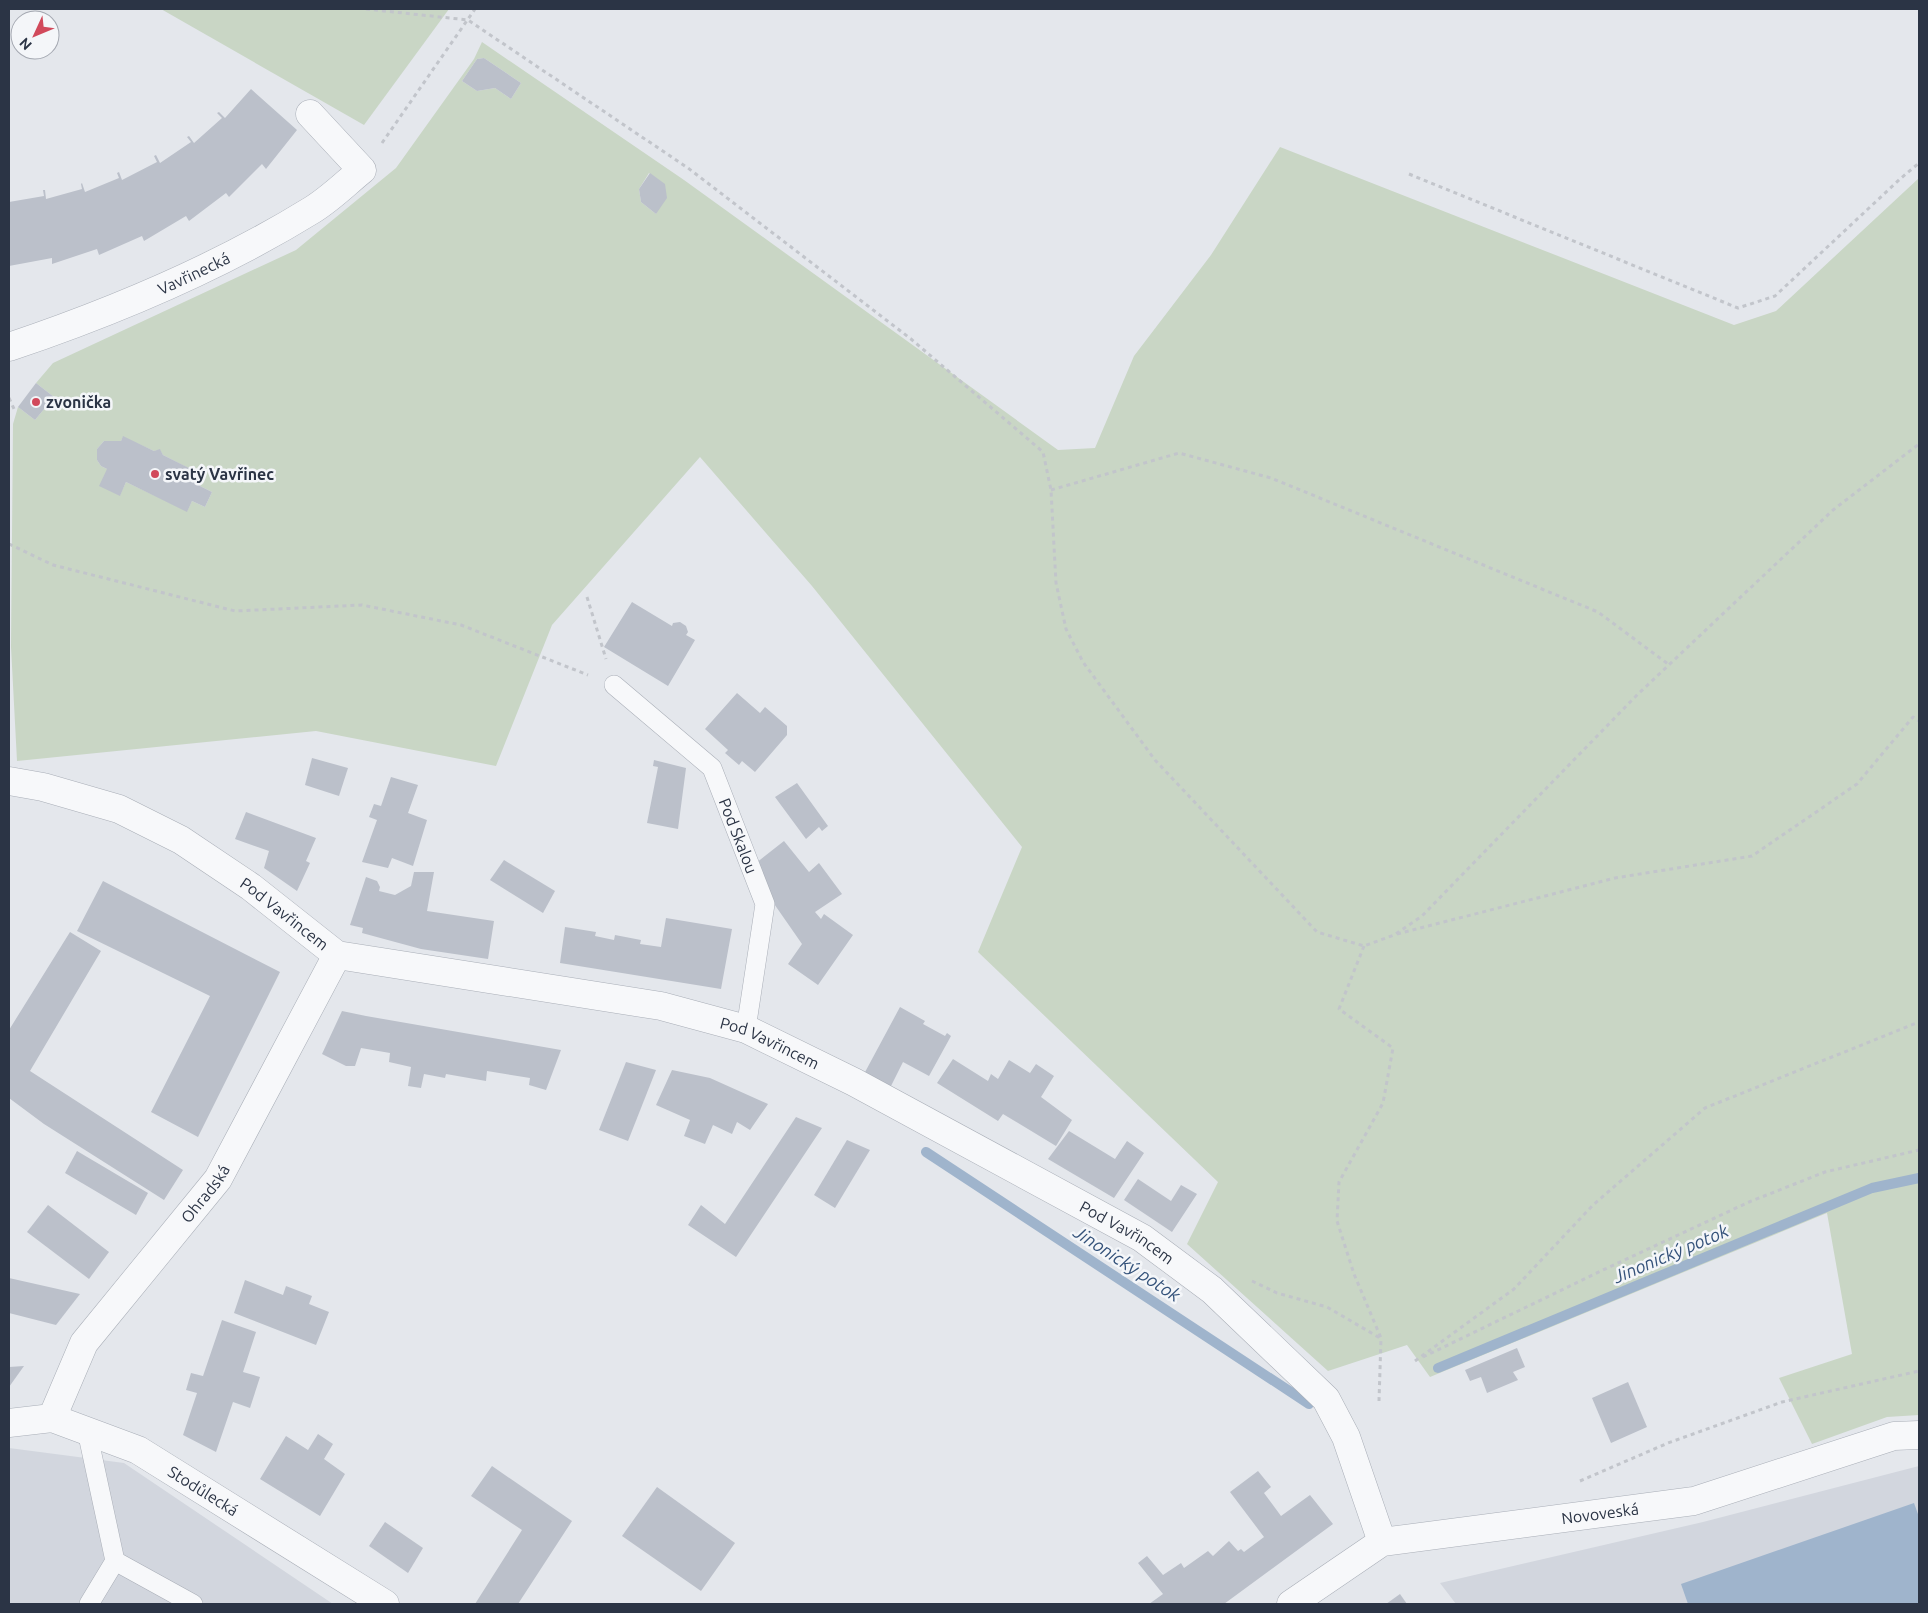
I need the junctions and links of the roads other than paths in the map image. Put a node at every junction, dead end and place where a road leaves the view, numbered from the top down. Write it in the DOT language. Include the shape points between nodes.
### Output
graph roads {
  1 [pos="310,114"];
  2 [pos="9,347"];
  3 [pos="614,685"];
  4 [pos="9,781"];
  5 [pos="337,955"];
  6 [pos="746,1029"];
  7 [pos="52,1418"];
  8 [pos="9,1423"];
  9 [pos="87,1431"];
  10 [pos="1919,1435"];
  11 [pos="1382,1542"];
  12 [pos="115,1560"];
  13 [pos="89,1604"];
  14 [pos="193,1604"];
  15 [pos="385,1604"];
  16 [pos="1291,1604"];
  1 -- 2 [label="street, Vavřinecká" via="362,170 314,209 231,256 81,323"];
  3 -- 6 [label="lane, Pod Skalou" via="712,768 765,904"];
  4 -- 5 [label="street, Pod Vavřincem" via="43,787 119,809 181,840 251,887"];
  5 -- 6 [label="street, Pod Vavřincem" via="662,1006"];
  5 -- 7 [label="street, Ohradská" via="218,1179 84,1343"];
  6 -- 11 [label="street, Pod Vavřincem" via="854,1082 1142,1238 1212,1290 1326,1399 1346,1437"];
  7 -- 8 [label="street, Stodůlecká"];
  7 -- 9 [label="street, Stodůlecká"];
  9 -- 12 [label="lane"];
  9 -- 15 [label="street, Stodůlecká" via="138,1450"];
  10 -- 11 [label="street, Novoveská" via="1894,1436 1694,1501"];
  11 -- 16 [label="street, Novoveská"];
  12 -- 13 [label="lane"];
  12 -- 14 [label="lane"];
}
